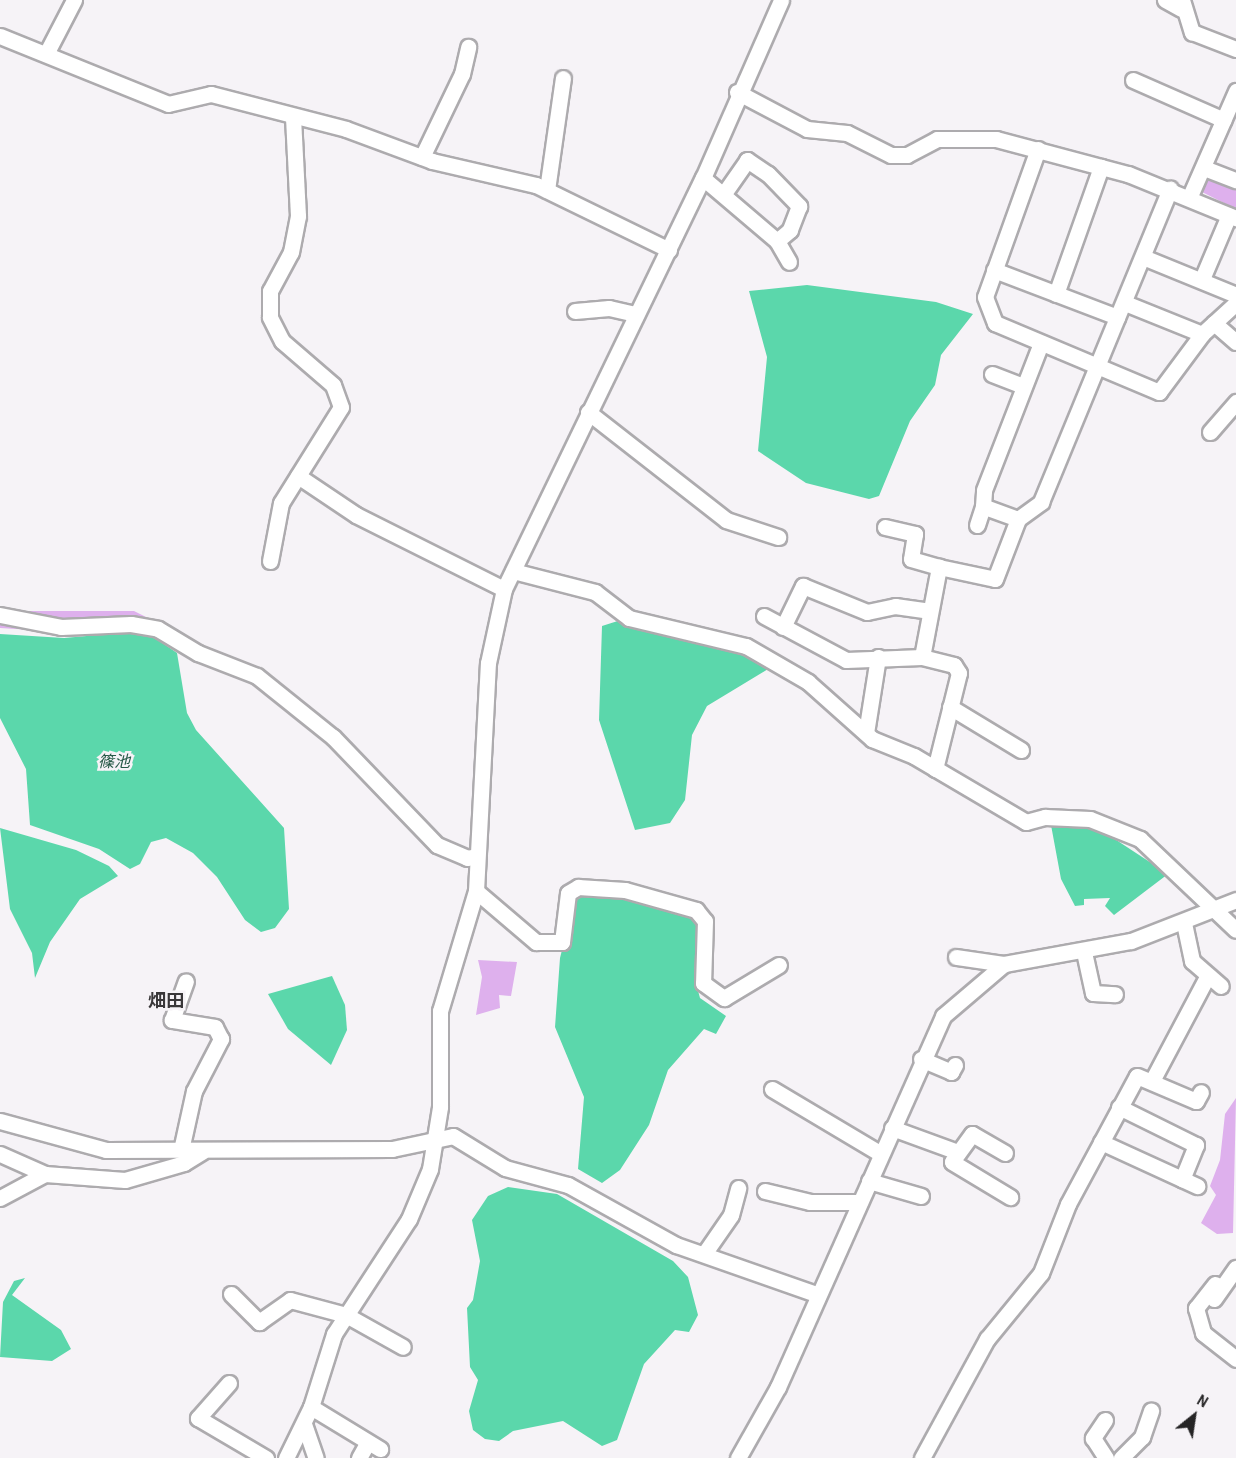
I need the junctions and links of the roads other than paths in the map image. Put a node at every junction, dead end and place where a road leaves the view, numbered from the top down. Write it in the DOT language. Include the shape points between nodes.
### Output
graph roads {
  1 [pos="74,0"];
  2 [pos="781,0"];
  3 [pos="1165,0"];
  4 [pos="1181,5"];
  5 [pos="0,36"];
  6 [pos="468,47"];
  7 [pos="1236,49"];
  8 [pos="46,54"];
  9 [pos="563,78"];
  10 [pos="1133,80"];
  11 [pos="1236,91"];
  12 [pos="737,93"];
  13 [pos="1229,114"];
  14 [pos="293,117"];
  15 [pos="1038,149"];
  16 [pos="422,157"];
  17 [pos="1101,166"];
  18 [pos="1204,168"];
  19 [pos="703,178"];
  20 [pos="1236,180"];
  21 [pos="1170,189"];
  22 [pos="547,190"];
  23 [pos="725,192"];
  24 [pos="1190,196"];
  25 [pos="1233,216"];
  26 [pos="777,241"];
  27 [pos="669,250"];
  28 [pos="1143,257"];
  29 [pos="789,262"];
  30 [pos="994,270"];
  31 [pos="1202,279"];
  32 [pos="1056,294"];
  33 [pos="1236,294"];
  34 [pos="1125,303"];
  35 [pos="1236,303"];
  36 [pos="575,311"];
  37 [pos="636,314"];
  38 [pos="1117,318"];
  39 [pos="1214,323"];
  40 [pos="1202,334"];
  41 [pos="1236,342"];
  42 [pos="1041,343"];
  43 [pos="1099,365"];
  44 [pos="992,374"];
  45 [pos="1024,386"];
  46 [pos="1236,402"];
  47 [pos="588,412"];
  48 [pos="1210,432"];
  49 [pos="298,476"];
  50 [pos="983,506"];
  51 [pos="1018,519"];
  52 [pos="977,525"];
  53 [pos="885,527"];
  54 [pos="778,537"];
  55 [pos="270,561"];
  56 [pos="939,567"];
  57 [pos="513,571"];
  58 [pos="504,589"];
  59 [pos="929,611"];
  60 [pos="0,615"];
  61 [pos="764,616"];
  62 [pos="783,627"];
  63 [pos="878,657"];
  64 [pos="922,657"];
  65 [pos="950,707"];
  66 [pos="866,733"];
  67 [pos="1021,750"];
  68 [pos="935,769"];
  69 [pos="476,856"];
  70 [pos="476,891"];
  71 [pos="1236,900"];
  72 [pos="1215,910"];
  73 [pos="1184,924"];
  74 [pos="1236,930"];
  75 [pos="1084,952"];
  76 [pos="956,957"];
  77 [pos="1004,964"];
  78 [pos="779,965"];
  79 [pos="1207,977"];
  80 [pos="186,981"];
  81 [pos="1221,986"];
  82 [pos="1115,994"];
  83 [pos="921,1059"];
  84 [pos="955,1065"];
  85 [pos="1153,1079"];
  86 [pos="772,1089"];
  87 [pos="1201,1092"];
  88 [pos="1119,1107"];
  89 [pos="0,1121"];
  90 [pos="892,1128"];
  91 [pos="436,1137"];
  92 [pos="1101,1142"];
  93 [pos="181,1150"];
  94 [pos="203,1151"];
  95 [pos="958,1152"];
  96 [pos="1005,1153"];
  97 [pos="0,1154"];
  98 [pos="881,1154"];
  99 [pos="45,1174"];
  100 [pos="1182,1179"];
  101 [pos="869,1181"];
  102 [pos="1197,1186"];
  103 [pos="738,1188"];
  104 [pos="765,1191"];
  105 [pos="921,1196"];
  106 [pos="1010,1197"];
  107 [pos="0,1198"];
  108 [pos="860,1202"];
  109 [pos="704,1254"];
  110 [pos="1236,1268"];
  111 [pos="1215,1284"];
  112 [pos="231,1294"];
  113 [pos="819,1295"];
  114 [pos="346,1315"];
  115 [pos="1199,1317"];
  116 [pos="403,1347"];
  117 [pos="1236,1359"];
  118 [pos="229,1383"];
  119 [pos="311,1407"];
  120 [pos="1151,1411"];
  121 [pos="1105,1420"];
  122 [pos="304,1424"];
  123 [pos="266,1458"];
  124 [pos="286,1458"];
  125 [pos="316,1458"];
  126 [pos="358,1458"];
  127 [pos="738,1458"];
  128 [pos="922,1458"];
  129 [pos="1106,1458"];
  130 [pos="1121,1458"];
  1 -- 8 [label="street"];
  2 -- 12 [label="street"];
  3 -- 4 [label="street"];
  4 -- 7 [label="street" via="1192,32"];
  5 -- 8 [label="street"];
  6 -- 16 [label="street" via="462,74"];
  8 -- 14 [label="street" via="168,104 210,94"];
  9 -- 22 [label="street"];
  10 -- 13 [label="street"];
  11 -- 13 [label="street"];
  12 -- 15 [label="street" via="807,129 847,133 891,155 957,138"];
  12 -- 19 [label="street"];
  13 -- 18 [label="street"];
  14 -- 16 [label="street" via="346,129"];
  14 -- 49 [label="street" via="298,216 291,252 270,291 270,318 282,341 341,397 337,418"];
  15 -- 17 [label="street"];
  15 -- 30 [label="street"];
  16 -- 22 [label="street"];
  17 -- 21 [label="street"];
  17 -- 32 [label="street"];
  18 -- 20 [label="street"];
  18 -- 24 [label="street"];
  19 -- 23 [label="street"];
  19 -- 27 [label="street"];
  21 -- 24 [label="street"];
  21 -- 28 [label="street"];
  22 -- 27 [label="street"];
  23 -- 26 [label="street"];
  23 -- 26 [label="street" via="747,160 768,174 800,206 790,230"];
  24 -- 25 [label="street"];
  25 -- 31 [label="street"];
  26 -- 29 [label="street"];
  27 -- 37 [label="street"];
  28 -- 31 [label="street"];
  28 -- 34 [label="street"];
  30 -- 32 [label="street"];
  30 -- 42 [label="street" via="985,297 995,323"];
  31 -- 33 [label="street"];
  32 -- 38 [label="street"];
  34 -- 38 [label="street"];
  34 -- 40 [label="street"];
  35 -- 39 [label="street"];
  36 -- 37 [label="street" via="609,308"];
  37 -- 47 [label="street"];
  38 -- 43 [label="street"];
  39 -- 40 [label="street"];
  39 -- 41 [label="street"];
  40 -- 43 [label="street" via="1159,392"];
  42 -- 43 [label="street"];
  42 -- 45 [label="street"];
  43 -- 51 [label="street" via="1041,502"];
  44 -- 45 [label="street"];
  45 -- 50 [label="street"];
  46 -- 48 [label="street"];
  47 -- 54 [label="street" via="726,520"];
  47 -- 57 [label="street"];
  49 -- 55 [label="street" via="275,518"];
  49 -- 58 [label="street" via="356,514"];
  50 -- 51 [label="street"];
  50 -- 52 [label="street"];
  51 -- 56 [label="street" via="995,579"];
  53 -- 56 [label="street" via="915,534 911,559"];
  56 -- 59 [label="street"];
  57 -- 58 [label="street"];
  57 -- 66 [label="street" via="595,592 629,618 747,646 808,682"];
  58 -- 69 [label="street" via="488,663"];
  59 -- 62 [label="street" via="895,606 867,612 803,586"];
  59 -- 64 [label="street"];
  60 -- 69 [label="street" via="61,627 131,624 158,629 198,653 257,676 333,737 437,845 467,858"];
  61 -- 62 [label="street"];
  62 -- 63 [label="street" via="846,660"];
  63 -- 64 [label="street"];
  63 -- 66 [label="street"];
  64 -- 65 [label="street" via="954,665 959,673"];
  65 -- 67 [label="street"];
  65 -- 68 [label="street"];
  66 -- 68 [label="street"];
  68 -- 72 [label="street" via="1026,822 1045,817 1090,819 1140,839"];
  69 -- 70 [label="street"];
  70 -- 78 [label="street" via="536,942 562,942 568,893 578,887 625,890 696,910 705,921 703,983 724,998"];
  70 -- 91 [label="street" via="440,1011"];
  71 -- 72 [label="street"];
  72 -- 73 [label="street"];
  72 -- 74 [label="street"];
  73 -- 75 [label="street"];
  73 -- 79 [label="street" via="1192,960"];
  75 -- 77 [label="street"];
  75 -- 82 [label="street" via="1093,993"];
  76 -- 77 [label="street"];
  77 -- 83 [label="street" via="943,1016"];
  79 -- 81 [label="street"];
  79 -- 85 [label="street"];
  80 -- 93 [label="street" via="172,1020 215,1027 220,1039 194,1091"];
  83 -- 84 [label="street" via="951,1072"];
  83 -- 90 [label="street"];
  85 -- 87 [label="street" via="1196,1101"];
  85 -- 88 [label="street" via="1137,1076"];
  86 -- 98 [label="street"];
  88 -- 92 [label="street"];
  88 -- 100 [label="street" via="1196,1145"];
  89 -- 93 [label="street" via="106,1150"];
  90 -- 95 [label="street"];
  90 -- 98 [label="street"];
  91 -- 94 [label="street" via="392,1149"];
  91 -- 109 [label="street" via="462,1139 505,1168 568,1185 676,1245"];
  91 -- 114 [label="street" via="418,1204"];
  92 -- 100 [label="street"];
  92 -- 128 [label="street" via="1041,1273 987,1339"];
  93 -- 94 [label="street"];
  94 -- 99 [label="street" via="184,1163 125,1180"];
  95 -- 96 [label="street" via="972,1134"];
  95 -- 106 [label="street" via="952,1162"];
  97 -- 99 [label="street"];
  98 -- 101 [label="street"];
  99 -- 107 [label="street"];
  100 -- 102 [label="street"];
  101 -- 105 [label="street"];
  101 -- 108 [label="street"];
  103 -- 109 [label="street" via="731,1215"];
  104 -- 108 [label="street" via="793,1200"];
  108 -- 113 [label="street"];
  109 -- 113 [label="street"];
  110 -- 115 [label="street"];
  111 -- 115 [label="street" via="1196,1308"];
  112 -- 114 [label="street" via="259,1322 290,1300"];
  113 -- 127 [label="street"];
  114 -- 116 [label="street"];
  114 -- 119 [label="street"];
  115 -- 117 [label="street" via="1208,1343"];
  118 -- 123 [label="street" via="198,1418 201,1424"];
  119 -- 122 [label="street"];
  119 -- 126 [label="street" via="374,1445"];
  120 -- 130 [label="street" via="1142,1437"];
  121 -- 129 [label="street" via="1093,1438"];
  122 -- 124 [label="street"];
  122 -- 125 [label="street"];
}
